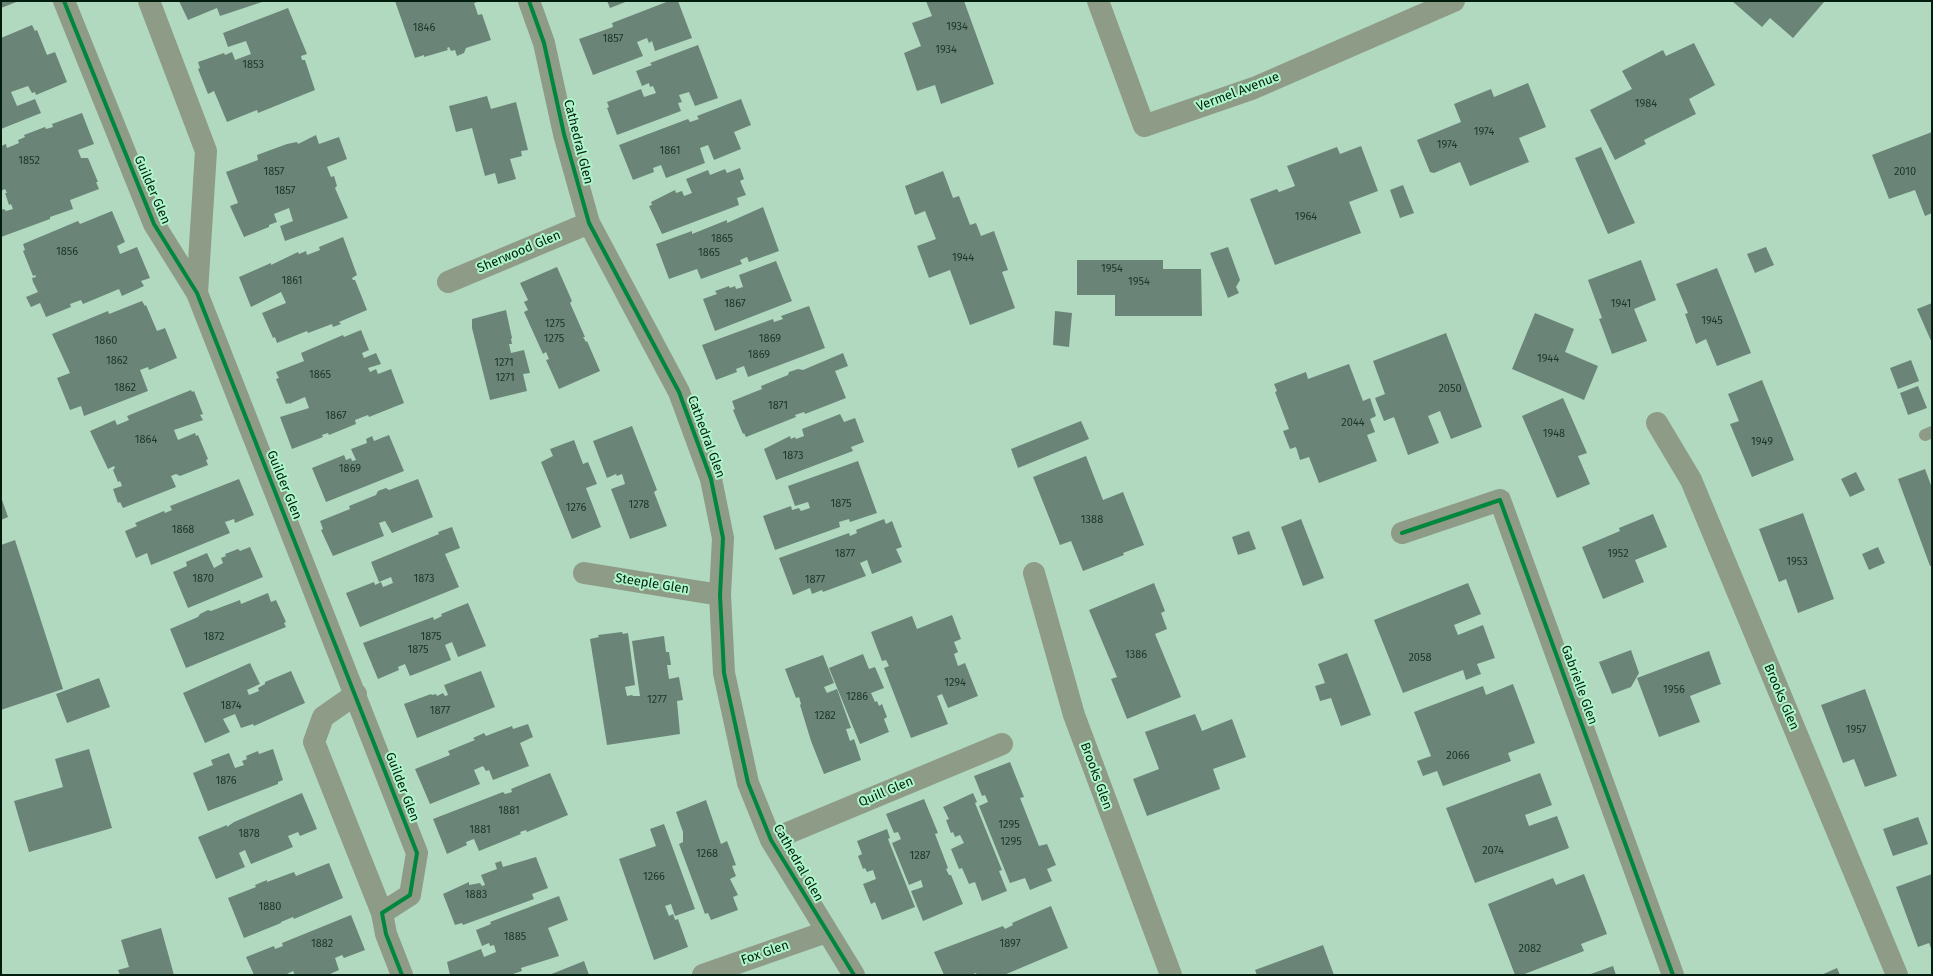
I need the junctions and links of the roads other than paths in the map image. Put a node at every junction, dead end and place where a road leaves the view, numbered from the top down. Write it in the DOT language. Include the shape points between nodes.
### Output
graph roads {
  1 [pos="64,1"];
  2 [pos="149,1"];
  3 [pos="529,1"];
  4 [pos="1098,1"];
  5 [pos="1454,1"];
  6 [pos="589,223"];
  7 [pos="448,282"];
  8 [pos="197,293"];
  9 [pos="1658,423"];
  10 [pos="1402,534"];
  11 [pos="584,573"];
  12 [pos="1034,573"];
  13 [pos="720,595"];
  14 [pos="356,694"];
  15 [pos="1002,744"];
  16 [pos="771,840"];
  17 [pos="382,913"];
  18 [pos="826,932"];
  19 [pos="402,975"];
  20 [pos="703,975"];
  21 [pos="854,975"];
  22 [pos="1171,975"];
  23 [pos="1673,975"];
  24 [pos="1897,975"];
  1 -- 8 [label="street, Guilder Glen" via="154,224"];
  2 -- 8 [label="street, Guilder Glen" via="206,151"];
  3 -- 6 [label="street, Cathedral Glen" via="544,43 564,134"];
  4 -- 5 [label="street, Vermel Avenue" via="1144,126 1254,88"];
  6 -- 7 [label="street, Sherwood Glen"];
  6 -- 13 [label="street, Cathedral Glen" via="679,392 712,479 723,538"];
  8 -- 14 [label="street, Guilder Glen"];
  9 -- 24 [label="street, Brooks Glen" via="1691,480"];
  10 -- 23 [label="street, Gabrielle Glen" via="1500,500"];
  11 -- 13 [label="street, Steeple Glen"];
  12 -- 22 [label="street, Brooks Glen" via="1074,715"];
  13 -- 16 [label="street, Cathedral Glen" via="726,680 748,783"];
  14 -- 17 [label="street, Guilder Glen" via="417,853 410,895"];
  14 -- 17 [label="street" via="323,717 314,742"];
  15 -- 16 [label="street, Quill Glen"];
  16 -- 18 [label="street, Cathedral Glen"];
  17 -- 19 [label="street" via="386,934"];
  18 -- 20 [label="street, Fox Glen"];
  18 -- 21 [label="street, Cathedral Glen"];
}
